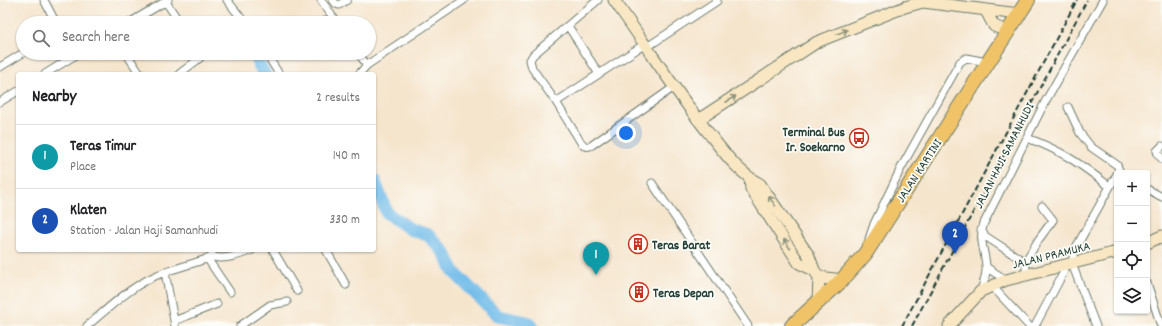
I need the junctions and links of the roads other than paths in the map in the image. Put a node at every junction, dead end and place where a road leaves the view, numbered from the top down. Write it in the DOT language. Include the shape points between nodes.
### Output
graph roads {
  1 [pos="44,0"];
  2 [pos="226,0"];
  3 [pos="321,0"];
  4 [pos="333,0"];
  5 [pos="347,0"];
  6 [pos="464,0"];
  7 [pos="598,0"];
  8 [pos="614,0"];
  9 [pos="1028,0"];
  10 [pos="1103,0"];
  11 [pos="167,1"];
  12 [pos="716,1"];
  13 [pos="986,11"];
  14 [pos="1018,14"];
  15 [pos="52,16"];
  16 [pos="141,16"];
  17 [pos="176,16"];
  18 [pos="239,16"];
  19 [pos="332,16"];
  20 [pos="568,26"];
  21 [pos="1007,31"];
  22 [pos="646,45"];
  23 [pos="16,57"];
  24 [pos="376,59"];
  25 [pos="67,60"];
  26 [pos="131,60"];
  27 [pos="197,60"];
  28 [pos="270,60"];
  29 [pos="363,60"];
  30 [pos="374,60"];
  31 [pos="987,62"];
  32 [pos="367,65"];
  33 [pos="0,67"];
  34 [pos="48,72"];
  35 [pos="139,72"];
  36 [pos="182,72"];
  37 [pos="278,72"];
  38 [pos="361,72"];
  39 [pos="599,74"];
  40 [pos="674,87"];
  41 [pos="16,92"];
  42 [pos="0,102"];
  43 [pos="556,102"];
  44 [pos="1068,107"];
  45 [pos="698,120"];
  46 [pos="1028,138"];
  47 [pos="1162,146"];
  48 [pos="1162,159"];
  49 [pos="1118,170"];
  50 [pos="750,179"];
  51 [pos="1114,179"];
  52 [pos="652,183"];
  53 [pos="1109,186"];
  54 [pos="1150,191"];
  55 [pos="1162,197"];
  56 [pos="1042,206"];
  57 [pos="981,230"];
  58 [pos="1162,236"];
  59 [pos="1149,242"];
  60 [pos="246,252"];
  61 [pos="274,252"];
  62 [pos="327,252"];
  63 [pos="1114,253"];
  64 [pos="865,254"];
  65 [pos="210,255"];
  66 [pos="809,256"];
  67 [pos="799,262"];
  68 [pos="1026,262"];
  69 [pos="1069,265"];
  70 [pos="986,267"];
  71 [pos="165,272"];
  72 [pos="816,274"];
  73 [pos="1027,274"];
  74 [pos="842,280"];
  75 [pos="1006,280"];
  76 [pos="346,285"];
  77 [pos="991,285"];
  78 [pos="297,290"];
  79 [pos="981,291"];
  80 [pos="230,292"];
  81 [pos="1150,292"];
  82 [pos="288,302"];
  83 [pos="818,302"];
  84 [pos="217,304"];
  85 [pos="175,323"];
  86 [pos="87,326"];
  87 [pos="240,326"];
  88 [pos="748,326"];
  89 [pos="792,326"];
  90 [pos="949,326"];
  91 [pos="1029,326"];
  92 [pos="1034,326"];
  93 [pos="1096,326"];
  94 [pos="1161,326"];
  1 -- 15 [label="street"];
  2 -- 18 [label="street"];
  3 -- 19 [label="street"];
  4 -- 5 [label="street" via="339,4"];
  6 -- 24 [label="street"];
  7 -- 20 [label="street"];
  8 -- 22 [label="street"];
  9 -- 14 [label="highway, JALAN KARTINI"];
  10 -- 46 [label="street, JALAN HAJI SAMANHUDI" via="1045,102"];
  11 -- 16 [label="street"];
  11 -- 17 [label="street"];
  12 -- 22 [label="street"];
  13 -- 14 [label="street"];
  13 -- 21 [label="street" via="994,26"];
  45 -- 13 [label="street, one-way" via="817,42 905,7 922,2"];
  14 -- 21 [label="highway, JALAN KARTINI"];
  20 -- 39 [label="street"];
  20 -- 43 [label="street" via="530,60 531,66"];
  21 -- 31 [label="highway, JALAN KARTINI"];
  22 -- 39 [label="street"];
  22 -- 40 [label="street"];
  23 -- 33 [label="street"];
  25 -- 34 [label="street"];
  26 -- 35 [label="street"];
  27 -- 36 [label="street"];
  28 -- 37 [label="street"];
  29 -- 32 [label="street"];
  30 -- 32 [label="street"];
  31 -- 64 [label="highway, JALAN KARTINI"];
  31 -- 64 [label="street" via="966,58 960,62 901,168 874,224"];
  32 -- 38 [label="street"];
  39 -- 43 [label="street"];
  40 -- 43 [label="street" via="588,146 584,146 580,141"];
  40 -- 45 [label="street"];
  41 -- 42 [label="street"];
  44 -- 49 [label="street" via="1080,133 1091,147 1117,165"];
  45 -- 50 [label="street" via="729,159"];
  46 -- 53 [label="street" via="1066,155"];
  46 -- 57 [label="street, JALAN HAJI SAMANHUDI"];
  47 -- 48 [label="street" via="1157,151"];
  66 -- 50 [label="street, one-way" via="760,184"];
  67 -- 50 [label="street, one-way" via="751,189"];
  51 -- 53 [label="street"];
  52 -- 88 [label="street"];
  53 -- 69 [label="street"];
  54 -- 55 [label="street"];
  56 -- 68 [label="street" via="1054,220"];
  57 -- 68 [label="street" via="985,236"];
  57 -- 70 [label="street"];
  58 -- 59 [label="street"];
  60 -- 65 [label="street" via="222,258"];
  61 -- 78 [label="street"];
  62 -- 76 [label="street"];
  63 -- 69 [label="street, JALAN PRAMUKA"];
  64 -- 74 [label="highway, JALAN KARTINI"];
  65 -- 71 [label="street"];
  65 -- 80 [label="street"];
  66 -- 67 [label="street"];
  66 -- 72 [label="street"];
  67 -- 72 [label="street"];
  68 -- 73 [label="street"];
  69 -- 73 [label="street, JALAN PRAMUKA"];
  69 -- 92 [label="street"];
  69 -- 93 [label="street"];
  70 -- 75 [label="street"];
  70 -- 79 [label="street"];
  71 -- 85 [label="street"];
  71 -- 86 [label="street" via="131,289"];
  72 -- 74 [label="street"];
  72 -- 83 [label="street"];
  73 -- 75 [label="street, JALAN PRAMUKA"];
  74 -- 83 [label="highway, JALAN KARTINI"];
  75 -- 77 [label="street, JALAN PRAMUKA"];
  77 -- 79 [label="street"];
  77 -- 91 [label="street"];
  79 -- 90 [label="street"];
  81 -- 94 [label="street"];
  82 -- 87 [label="street" via="270,305"];
  83 -- 89 [label="highway, JALAN KARTINI"];
  84 -- 85 [label="street"];
}
